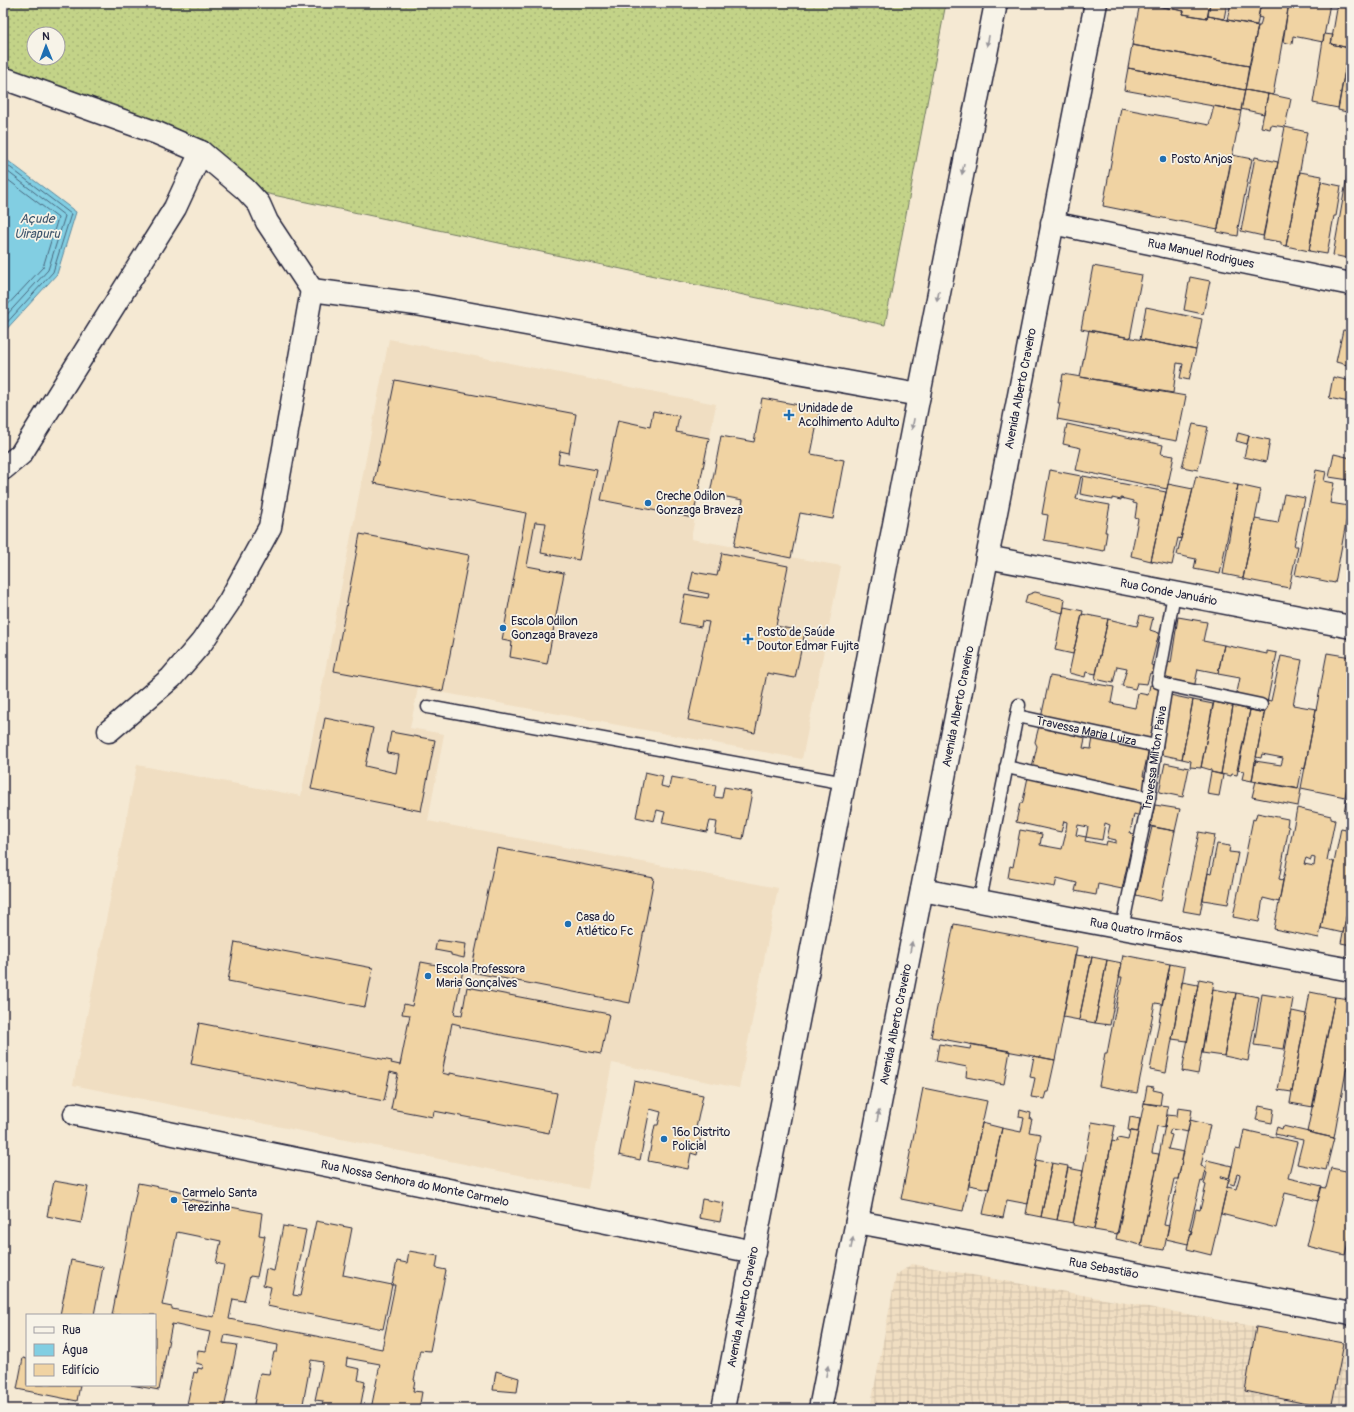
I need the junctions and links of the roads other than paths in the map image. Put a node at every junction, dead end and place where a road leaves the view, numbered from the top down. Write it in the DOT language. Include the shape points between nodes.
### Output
graph roads {
  1 [pos="996,3"];
  2 [pos="1096,3"];
  3 [pos="3,78"];
  4 [pos="201,152"];
  5 [pos="1052,224"];
  6 [pos="1351,284"];
  7 [pos="312,290"];
  8 [pos="919,395"];
  9 [pos="3,469"];
  10 [pos="987,558"];
  11 [pos="1174,594"];
  12 [pos="1351,627"];
  13 [pos="1166,685"];
  14 [pos="1262,706"];
  15 [pos="428,707"];
  16 [pos="109,731"];
  17 [pos="1156,746"];
  18 [pos="1006,767"];
  19 [pos="845,782"];
  20 [pos="1149,798"];
  21 [pos="922,890"];
  22 [pos="980,900"];
  23 [pos="1122,928"];
  24 [pos="1351,970"];
  25 [pos="76,1114"];
  26 [pos="856,1222"];
  27 [pos="754,1252"];
  28 [pos="1351,1314"];
  29 [pos="723,1409"];
  30 [pos="820,1409"];
  1 -- 8 [label="street, Avenida Alberto Craveiro, one-way"];
  2 -- 5 [label="street, Avenida Alberto Craveiro"];
  3 -- 4 [label="street" via="157,133"];
  4 -- 7 [label="street" via="258,204"];
  4 -- 9 [label="street" via="171,214 21,454"];
  5 -- 6 [label="street, Rua Manuel Rodrigues"];
  5 -- 10 [label="street, Avenida Alberto Craveiro"];
  7 -- 8 [label="street" via="416,304"];
  7 -- 16 [label="street" via="270,527 228,602 202,642 171,678"];
  8 -- 19 [label="street, Avenida Alberto Craveiro, one-way"];
  10 -- 11 [label="street, Rua Conde Januário"];
  10 -- 21 [label="street, Avenida Alberto Craveiro"];
  11 -- 12 [label="street, Rua Conde Januário"];
  11 -- 13 [label="lane" via="1158,682"];
  13 -- 14 [label="lane"];
  13 -- 17 [label="lane, Travessa Milton Paiva"];
  15 -- 19 [label="lane"];
  17 -- 18 [label="lane, Travessa Maria Luiza" via="1018,711"];
  17 -- 20 [label="lane, Travessa Milton Paiva"];
  18 -- 20 [label="lane"];
  18 -- 22 [label="lane"];
  19 -- 27 [label="street, Avenida Alberto Craveiro"];
  20 -- 23 [label="lane, Travessa Milton Paiva"];
  21 -- 22 [label="street, Rua Quatro Irmãos"];
  26 -- 21 [label="street, Avenida Alberto Craveiro, one-way"];
  22 -- 23 [label="street, Rua Quatro Irmãos"];
  23 -- 24 [label="street, Rua Quatro Irmãos"];
  25 -- 27 [label="street, Rua Nossa Senhora do Monte Carmelo"];
  26 -- 28 [label="street, Rua Sebastião"];
  30 -- 26 [label="street, Avenida Alberto Craveiro, one-way"];
  27 -- 29 [label="street, Avenida Alberto Craveiro"];
}
